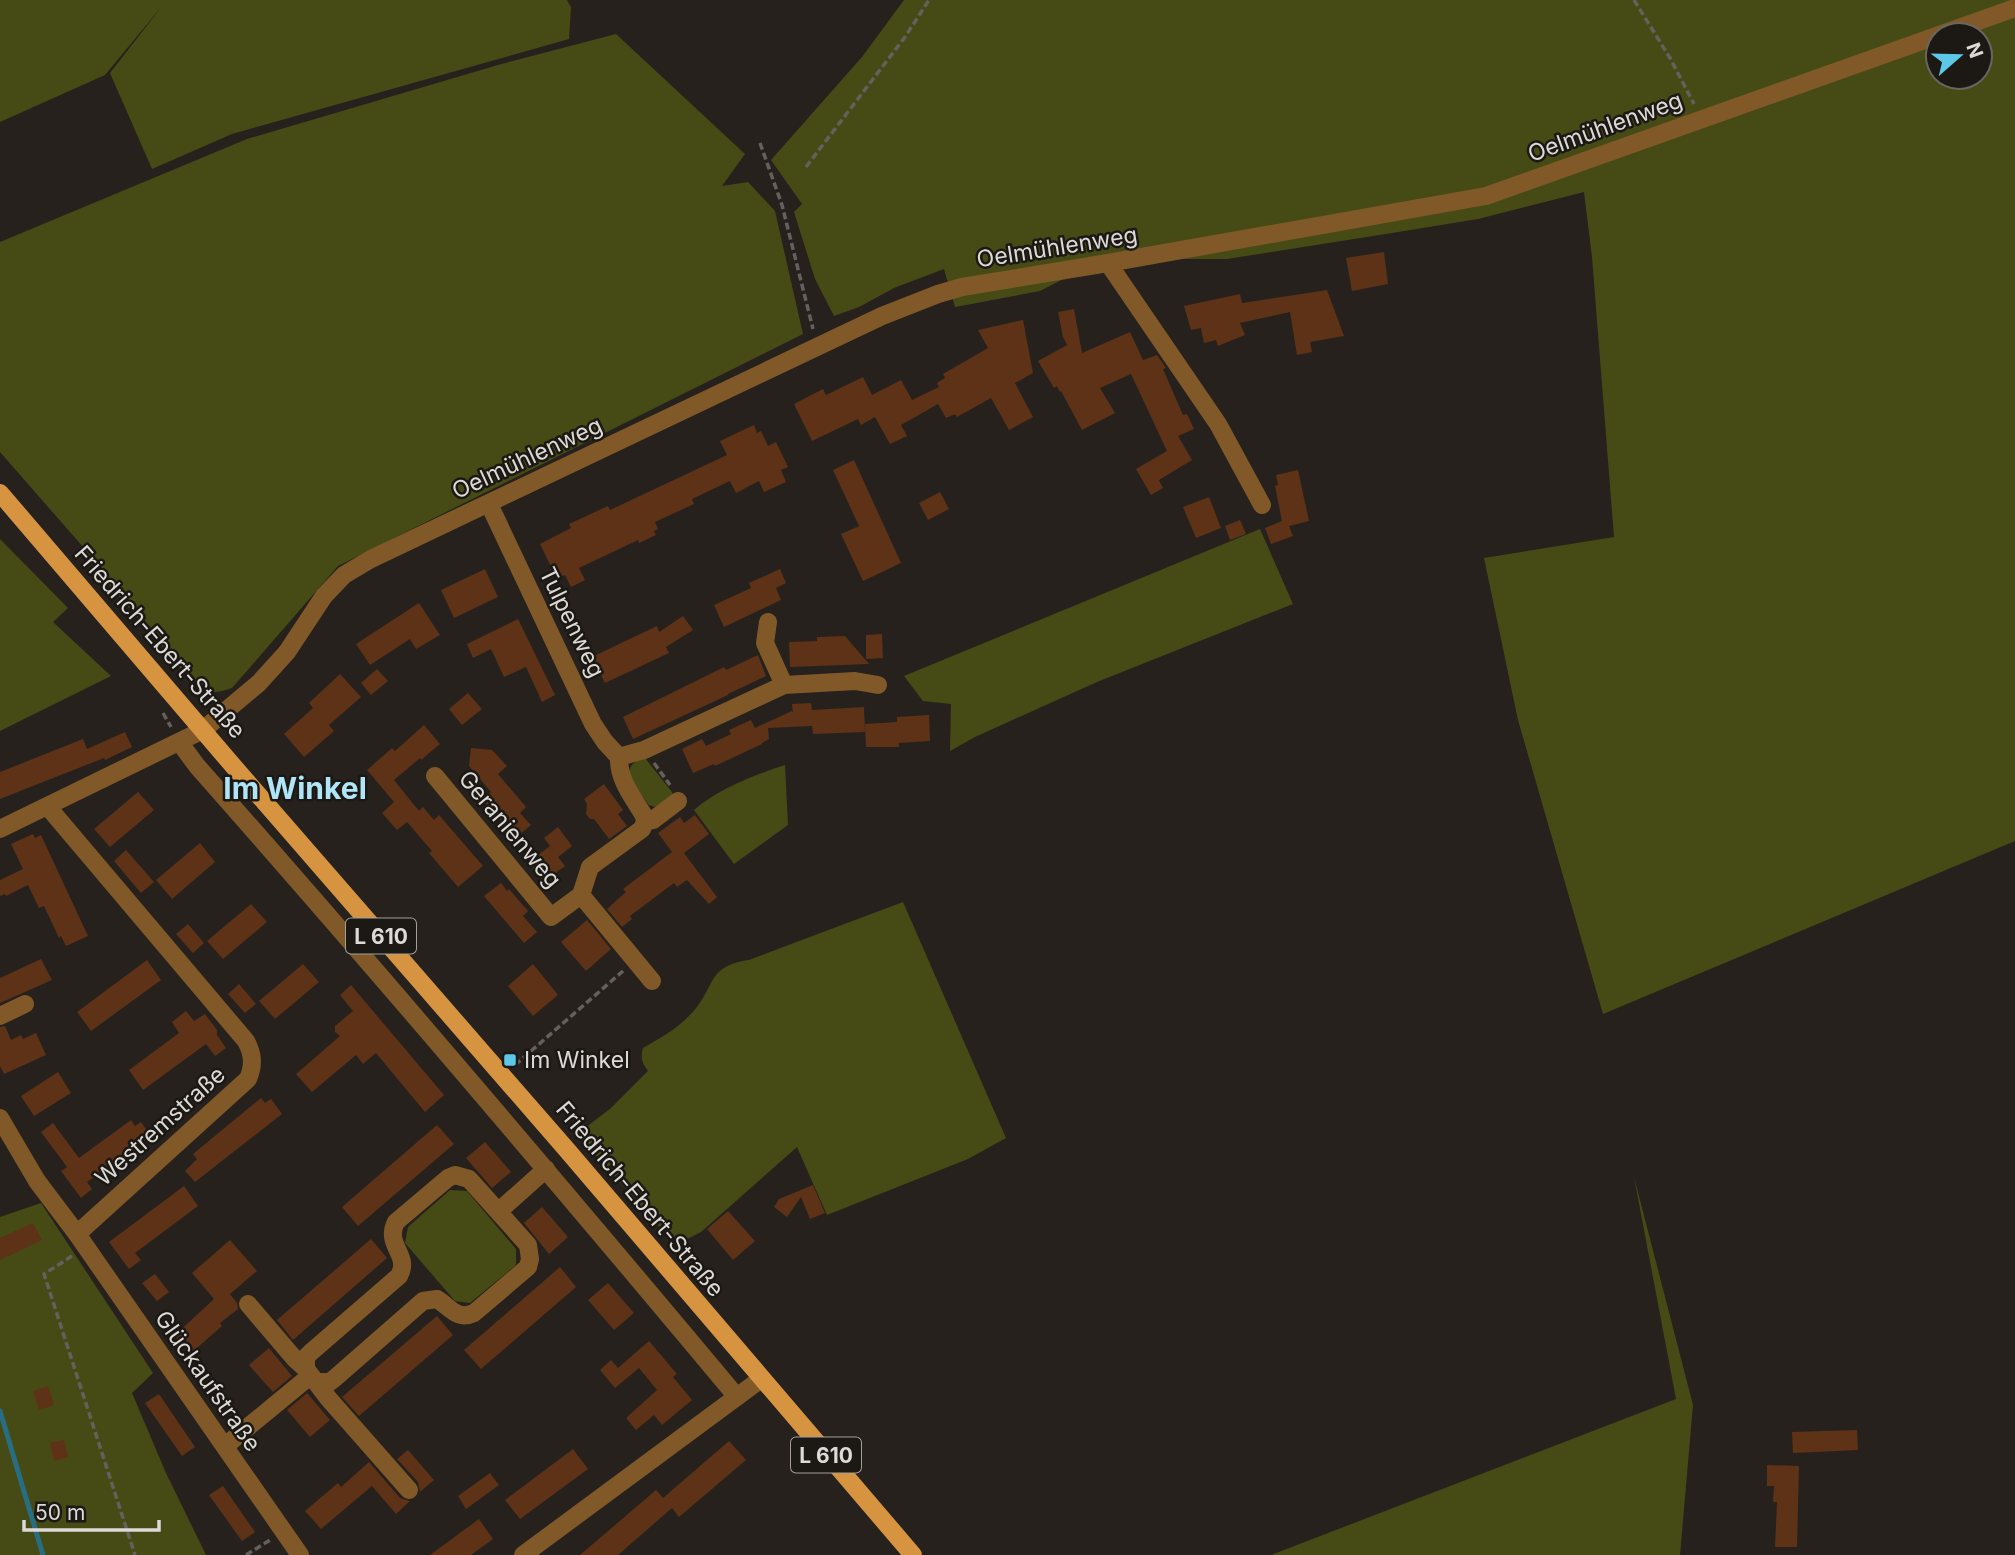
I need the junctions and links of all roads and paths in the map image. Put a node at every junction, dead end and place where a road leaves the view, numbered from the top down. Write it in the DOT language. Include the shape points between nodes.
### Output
graph roads {
  1 [pos="929,0"];
  2 [pos="1634,0"];
  3 [pos="2015,8"];
  4 [pos="1702,118"];
  5 [pos="760,143"];
  6 [pos="806,167"];
  7 [pos="1108,263"];
  8 [pos="816,348"];
  9 [pos="0,493"];
  10 [pos="489,504"];
  11 [pos="1262,505"];
  12 [pos="768,622"];
  13 [pos="785,685"];
  14 [pos="878,685"];
  15 [pos="203,730"];
  16 [pos="180,743"];
  17 [pos="644,750"];
  18 [pos="619,757"];
  19 [pos="435,776"];
  20 [pos="678,801"];
  21 [pos="48,807"];
  22 [pos="644,826"];
  23 [pos="0,829"];
  24 [pos="581,895"];
  25 [pos="635,961"];
  26 [pos="652,981"];
  27 [pos="25,1004"];
  28 [pos="0,1016"];
  29 [pos="515,1065"];
  30 [pos="0,1118"];
  31 [pos="546,1169"];
  32 [pos="499,1211"];
  33 [pos="81,1241"];
  34 [pos="248,1304"];
  35 [pos="311,1376"];
  36 [pos="761,1379"];
  37 [pos="737,1396"];
  38 [pos="225,1446"];
  39 [pos="409,1490"];
  40 [pos="284,1532"];
  41 [pos="135,1555"];
  42 [pos="246,1555"];
  43 [pos="300,1555"];
  44 [pos="523,1555"];
  45 [pos="913,1555"];
  1 -- 6 [label="path"];
  2 -- 4 [label="path"];
  3 -- 4 [label="street, Oelmühlenweg"];
  4 -- 7 [label="street, Oelmühlenweg" via="1486,196"];
  5 -- 8 [label="path" via="782,205"];
  7 -- 8 [label="street, Oelmühlenweg" via="956,288"];
  7 -- 11 [label="street" via="1218,424"];
  8 -- 10 [label="street, Oelmühlenweg"];
  9 -- 15 [label="main road, Friedrich-Ebert-Straße / L 610"];
  10 -- 15 [label="street, Oelmühlenweg" via="344,575 259,683"];
  10 -- 18 [label="street, Tulpenweg" via="593,724"];
  12 -- 13 [label="street" via="765,643"];
  13 -- 14 [label="street" via="855,681"];
  13 -- 17 [label="street"];
  15 -- 16 [label="street"];
  15 -- 36 [label="main road, Friedrich-Ebert-Straße / L 610"];
  16 -- 21 [label="street"];
  16 -- 31 [label="street"];
  17 -- 18 [label="street"];
  17 -- 20 [label="path"];
  18 -- 22 [label="street, Tulpenweg" via="622,780 644,816"];
  19 -- 24 [label="street, Geranienweg" via="551,917"];
  20 -- 22 [label="street, Geranienweg"];
  21 -- 23 [label="street"];
  21 -- 33 [label="street, Westremstraße" via="246,1041 253,1060 248,1079"];
  22 -- 24 [label="street, Geranienweg" via="590,867"];
  24 -- 25 [label="street, Geranienweg"];
  25 -- 26 [label="street, Geranienweg"];
  25 -- 29 [label="path"];
  27 -- 28 [label="street"];
  30 -- 33 [label="street" via="37,1181"];
  31 -- 32 [label="street"];
  31 -- 37 [label="street"];
  32 -- 35 [label="street" via="469,1179 455,1175 396,1222 394,1243 403,1261 399,1276 306,1357"];
  32 -- 35 [label="street" via="528,1245 528,1267 474,1313 457,1315 437,1299 423,1301 330,1382"];
  33 -- 38 [label="street, Glückaufstraße"];
  33 -- 41 [label="path" via="44,1275"];
  34 -- 35 [label="street"];
  35 -- 38 [label="street"];
  35 -- 39 [label="street"];
  36 -- 37 [label="street"];
  36 -- 45 [label="main road, Friedrich-Ebert-Straße / L 610"];
  37 -- 44 [label="street"];
  38 -- 40 [label="street, Glückaufstraße"];
  40 -- 42 [label="path"];
  40 -- 43 [label="street, Glückaufstraße"];
}
